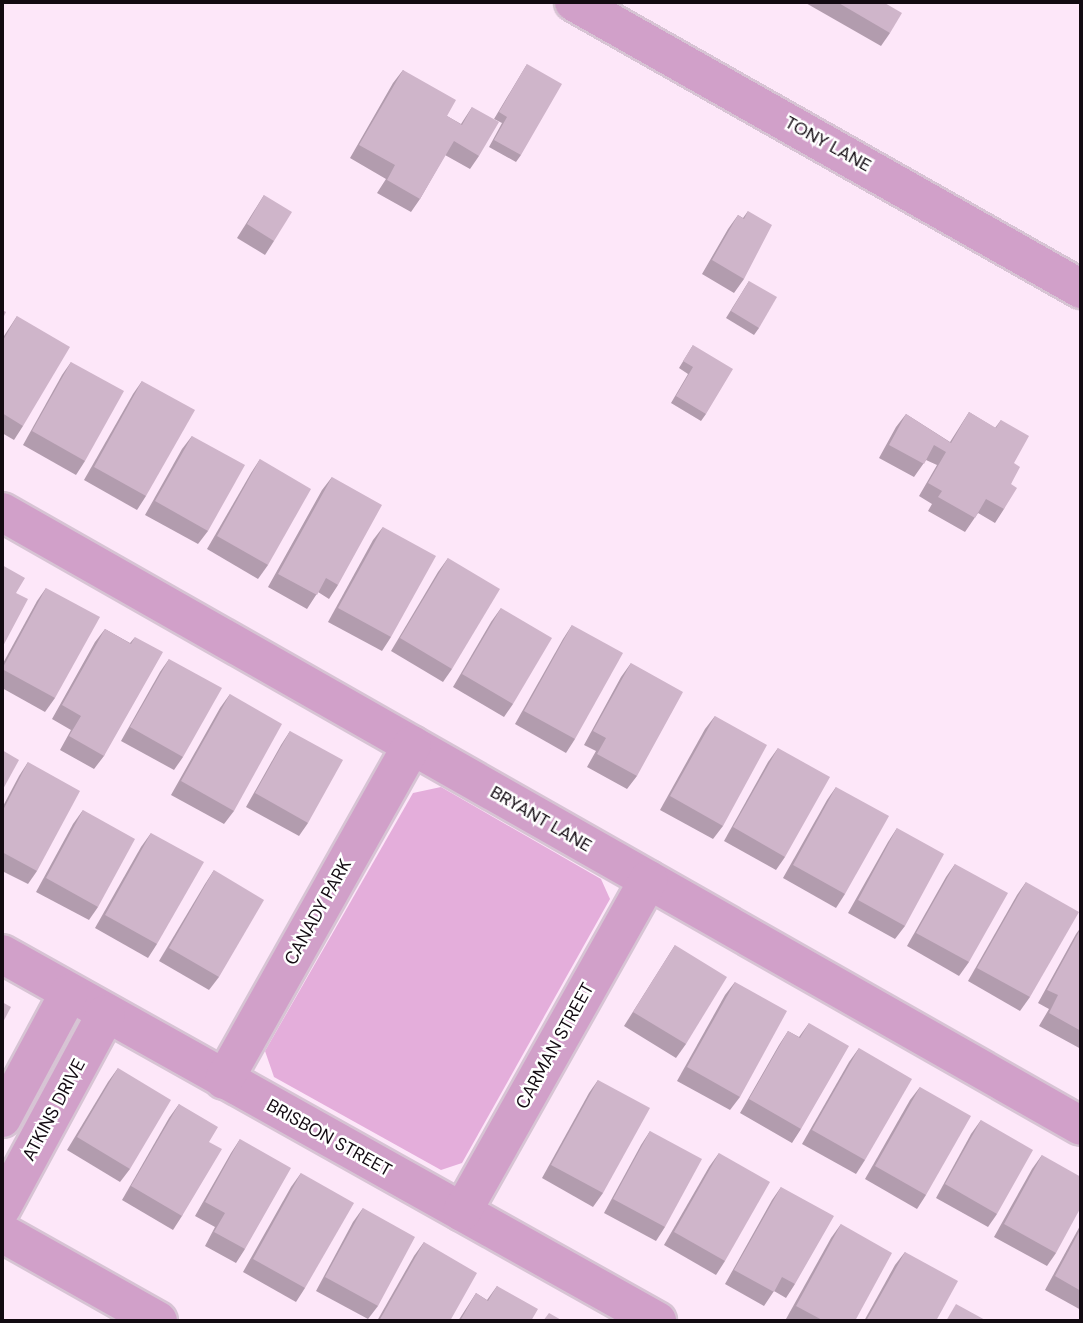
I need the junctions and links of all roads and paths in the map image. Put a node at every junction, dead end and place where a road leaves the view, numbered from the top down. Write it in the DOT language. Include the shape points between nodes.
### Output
graph roads {
  1 [pos="574,2"];
  2 [pos="1081,289"];
  3 [pos="2,512"];
  4 [pos="412,745"];
  5 [pos="648,880"];
  6 [pos="2,954"];
  7 [pos="69,993"];
  8 [pos="106,1014"];
  9 [pos="224,1080"];
  10 [pos="2,1118"];
  11 [pos="1081,1126"];
  12 [pos="2,1206"];
  13 [pos="462,1212"];
  14 [pos="2,1233"];
  15 [pos="158,1321"];
  16 [pos="657,1321"];
  1 -- 2 [label="street, TONY LANE"];
  3 -- 4 [label="street, BRYANT LANE"];
  4 -- 5 [label="street, BRYANT LANE"];
  4 -- 9 [label="street, CANADY PARK"];
  5 -- 11 [label="street, BRYANT LANE"];
  5 -- 13 [label="street, CARMAN STREET"];
  6 -- 7 [label="street, BRISBON STREET"];
  7 -- 8 [label="street, BRISBON STREET"];
  7 -- 10 [label="street"];
  8 -- 9 [label="street, BRISBON STREET"];
  8 -- 12 [label="street, ATKINS DRIVE"];
  9 -- 13 [label="street, BRISBON STREET"];
  13 -- 16 [label="street, BRISBON STREET"];
  14 -- 15 [label="street"];
}
